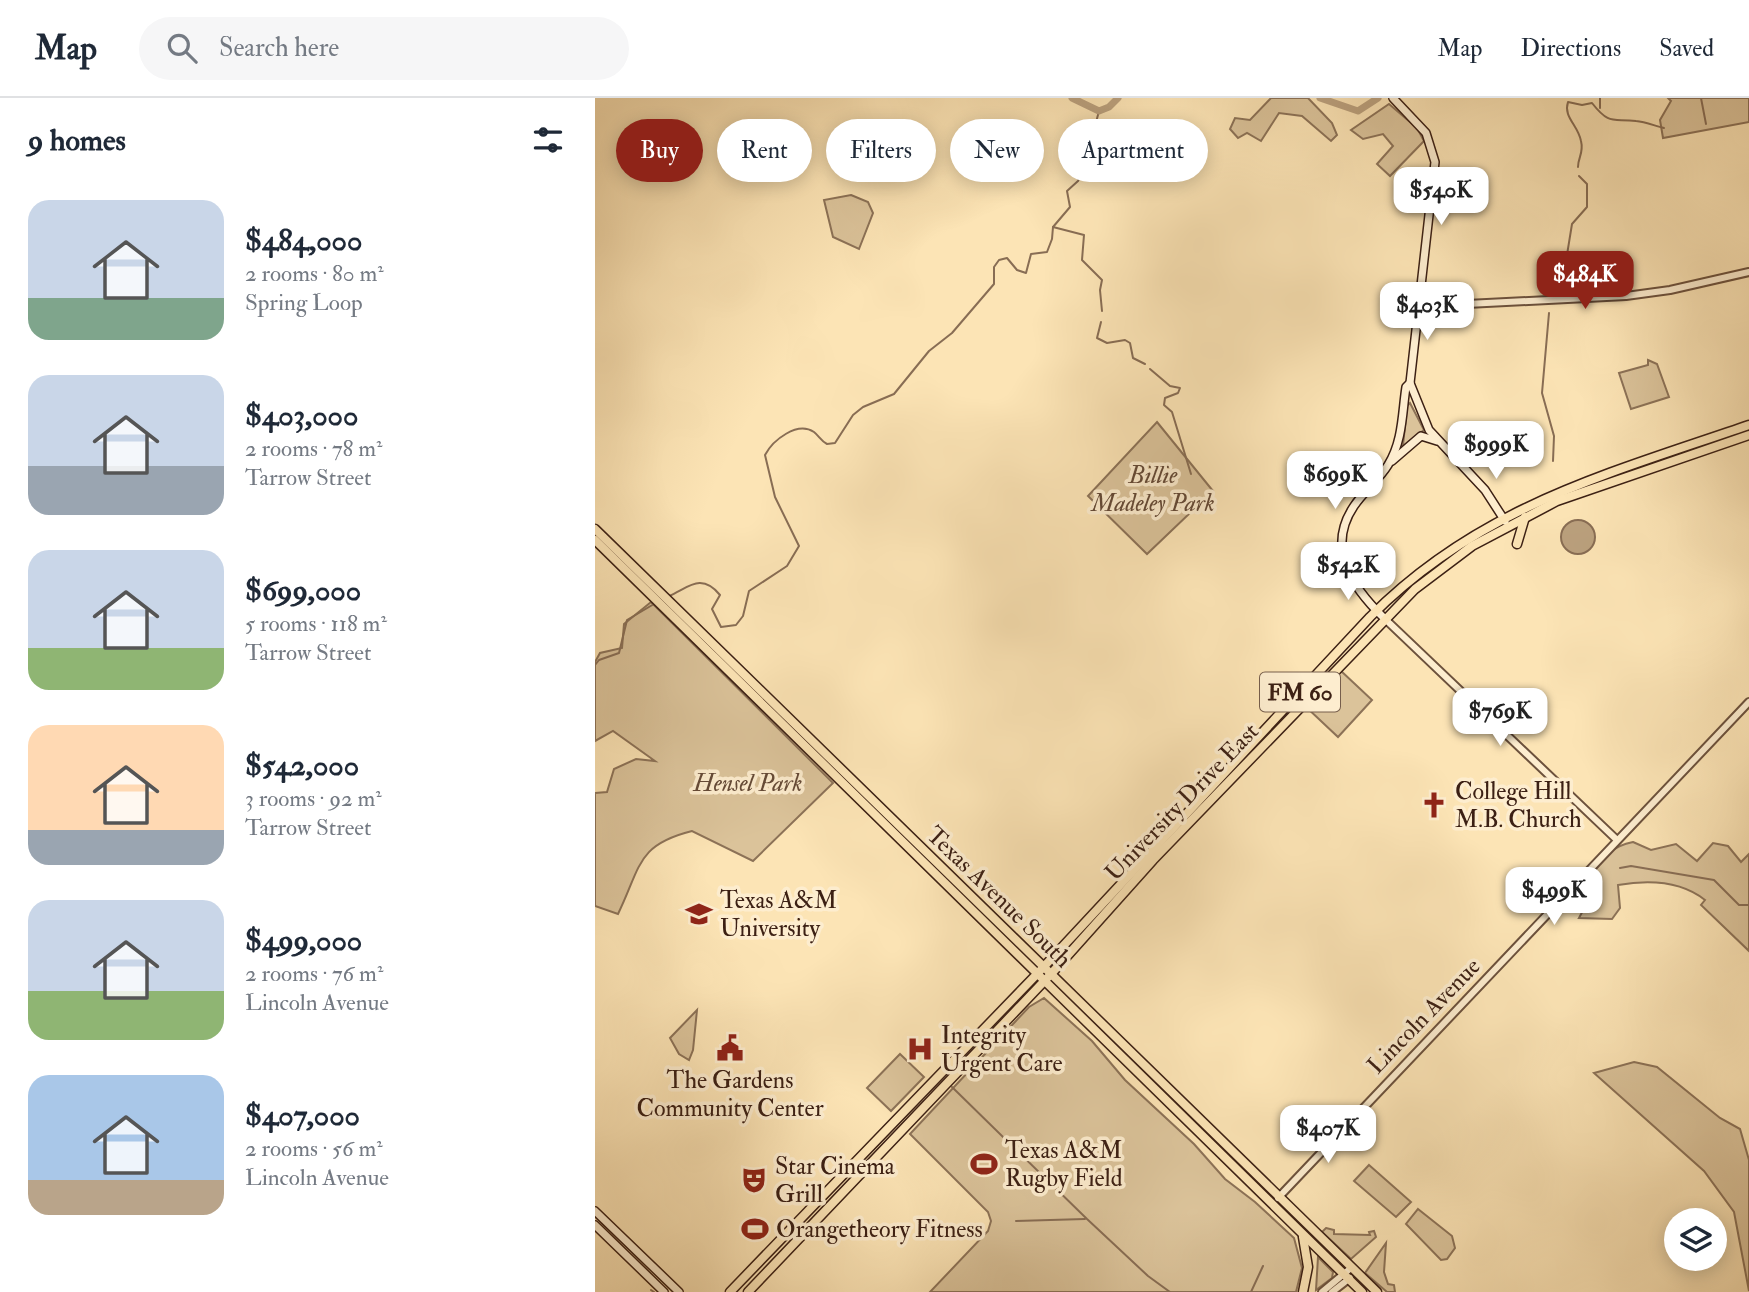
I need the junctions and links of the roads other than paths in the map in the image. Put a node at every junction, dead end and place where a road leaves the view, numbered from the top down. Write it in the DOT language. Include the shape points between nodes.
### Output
graph roads {
  1 [pos="1393,98"];
  2 [pos="1749,272"];
  3 [pos="1418,299"];
  4 [pos="1410,383"];
  5 [pos="1404,398"];
  6 [pos="1417,405"];
  7 [pos="1749,425"];
  8 [pos="1749,435"];
  9 [pos="1437,441"];
  10 [pos="1388,465"];
  11 [pos="1613,472"];
  12 [pos="1605,484"];
  13 [pos="1502,517"];
  14 [pos="1525,517"];
  15 [pos="1507,525"];
  16 [pos="595,534"];
  17 [pos="1517,544"];
  18 [pos="622,566"];
  19 [pos="662,595"];
  20 [pos="1376,610"];
  21 [pos="1384,618"];
  22 [pos="1320,671"];
  23 [pos="1315,690"];
  24 [pos="1749,702"];
  25 [pos="1276,718"];
  26 [pos="1267,741"];
  27 [pos="1249,746"];
  28 [pos="1244,765"];
  29 [pos="842,782"];
  30 [pos="878,807"];
  31 [pos="1617,841"];
  32 [pos="1041,969"];
  33 [pos="1052,974"];
  34 [pos="1045,981"];
  35 [pos="1062,999"];
  36 [pos="1026,1000"];
  37 [pos="1195,1114"];
  38 [pos="1187,1122"];
  39 [pos="1278,1197"];
  40 [pos="1271,1204"];
  41 [pos="595,1211"];
  42 [pos="595,1225"];
  43 [pos="616,1231"];
  44 [pos="1302,1234"];
  45 [pos="609,1239"];
  46 [pos="1353,1270"];
  47 [pos="1346,1277"];
  48 [pos="664,1292"];
  49 [pos="679,1292"];
  50 [pos="730,1292"];
  51 [pos="748,1292"];
  52 [pos="1303,1292"];
  53 [pos="1322,1292"];
  54 [pos="1332,1292"];
  55 [pos="1362,1292"];
  56 [pos="1377,1292"];
  1 -- 3 [label="main road" via="1428,136 1434,169"];
  2 -- 3 [label="street" via="1626,296 1475,304"];
  3 -- 4 [label="main road"];
  4 -- 5 [label="main road"];
  4 -- 6 [label="main road"];
  5 -- 6 [label="main road"];
  5 -- 10 [label="main road" via="1400,434"];
  6 -- 9 [label="main road"];
  7 -- 11 [label="main road, University Drive East / FM 60"];
  8 -- 12 [label="main road, University Drive East / FM 60"];
  9 -- 10 [label="main road" via="1421,436"];
  9 -- 13 [label="main road" via="1485,490"];
  10 -- 20 [label="main road" via="1352,508 1342,536 1347,574"];
  11 -- 12 [label="main road"];
  11 -- 13 [label="main road, University Drive East / FM 60"];
  12 -- 14 [label="main road, University Drive East / FM 60"];
  13 -- 15 [label="main road"];
  13 -- 20 [label="main road, University Drive East / FM 60" via="1447,551"];
  14 -- 15 [label="main road, University Drive East / FM 60"];
  14 -- 17 [label="main road"];
  15 -- 21 [label="main road, University Drive East / FM 60" via="1454,557"];
  16 -- 18 [label="main road, Texas Avenue South"];
  16 -- 19 [label="main road, Texas Avenue South"];
  18 -- 19 [label="main road"];
  18 -- 29 [label="main road, Texas Avenue South"];
  19 -- 30 [label="main road, Texas Avenue South"];
  20 -- 21 [label="main road"];
  20 -- 22 [label="main road, University Drive East / FM 60"];
  21 -- 23 [label="main road, University Drive East / FM 60"];
  21 -- 31 [label="street"];
  22 -- 23 [label="main road"];
  22 -- 25 [label="main road, University Drive East / FM 60"];
  23 -- 26 [label="main road, University Drive East / FM 60"];
  24 -- 31 [label="street, Lincoln Avenue"];
  25 -- 26 [label="main road" via="1265,735"];
  25 -- 27 [label="main road, University Drive East / FM 60"];
  26 -- 28 [label="main road, University Drive East / FM 60"];
  27 -- 28 [label="main road"];
  27 -- 32 [label="main road, University Drive East / FM 60"];
  28 -- 33 [label="main road, University Drive East / FM 60"];
  29 -- 30 [label="main road"];
  29 -- 32 [label="main road, Texas Avenue South"];
  30 -- 32 [label="main road, Texas Avenue South"];
  31 -- 39 [label="street, Lincoln Avenue"];
  32 -- 33 [label="main road, Texas Avenue South"];
  32 -- 34 [label="main road, Texas Avenue South"];
  32 -- 50 [label="main road, FM 60"];
  33 -- 34 [label="main road, University Drive East / FM 60"];
  33 -- 37 [label="main road, Texas Avenue South"];
  34 -- 35 [label="main road, Texas Avenue South"];
  34 -- 36 [label="main road, FM 60"];
  35 -- 36 [label="main road" via="1043,990"];
  35 -- 38 [label="main road, Texas Avenue South"];
  36 -- 51 [label="main road, FM 60"];
  37 -- 38 [label="main road"];
  37 -- 39 [label="main road, Texas Avenue South"];
  38 -- 40 [label="main road, Texas Avenue South"];
  39 -- 40 [label="street, Lincoln Avenue"];
  39 -- 46 [label="main road, Texas Avenue South"];
  40 -- 44 [label="main road, Texas Avenue South"];
  41 -- 43 [label="main road"];
  42 -- 45 [label="main road"];
  43 -- 45 [label="main road"];
  43 -- 49 [label="main road"];
  44 -- 47 [label="main road, Texas Avenue South"];
  44 -- 52 [label="main road" via="1308,1262"];
  45 -- 48 [label="main road"];
  46 -- 47 [label="street"];
  46 -- 56 [label="main road, Texas Avenue South"];
  47 -- 53 [label="street"];
  47 -- 54 [label="street"];
  47 -- 55 [label="main road, Texas Avenue South"];
}
